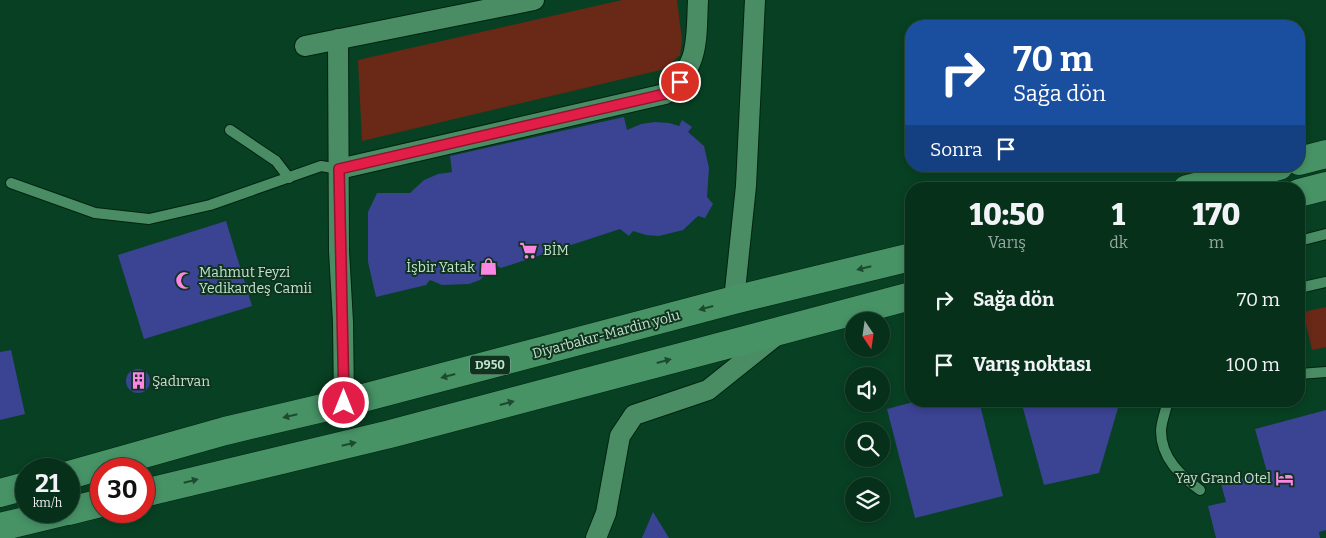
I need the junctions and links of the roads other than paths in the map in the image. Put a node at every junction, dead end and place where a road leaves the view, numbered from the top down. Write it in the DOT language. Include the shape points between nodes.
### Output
graph roads {
  1 [pos="534,0"];
  2 [pos="698,0"];
  3 [pos="755,0"];
  4 [pos="338,39"];
  5 [pos="305,46"];
  6 [pos="230,130"];
  7 [pos="1326,154"];
  8 [pos="1305,159"];
  9 [pos="339,169"];
  10 [pos="1255,172"];
  11 [pos="289,178"];
  12 [pos="11,182"];
  13 [pos="1215,182"];
  14 [pos="1326,186"];
  15 [pos="1305,191"];
  16 [pos="1326,234"];
  17 [pos="1305,239"];
  18 [pos="905,258"];
  19 [pos="1326,282"];
  20 [pos="1305,287"];
  21 [pos="905,298"];
  22 [pos="734,300"];
  23 [pos="785,329"];
  24 [pos="1326,372"];
  25 [pos="1305,374"];
  26 [pos="344,403"];
  27 [pos="1167,407"];
  28 [pos="80,472"];
  29 [pos="15,489"];
  30 [pos="155,490"];
  31 [pos="1200,490"];
  32 [pos="0,493"];
  33 [pos="20,523"];
  34 [pos="0,528"];
  35 [pos="596,538"];
  1 -- 4 [label="street"];
  2 -- 9 [label="street" via="696,52 680,82 665,94"];
  3 -- 22 [label="street" via="746,186"];
  4 -- 5 [label="street"];
  4 -- 9 [label="street"];
  6 -- 11 [label="lane" via="276,161"];
  7 -- 8 [label="highway"];
  9 -- 11 [label="lane" via="321,166"];
  9 -- 26 [label="street"];
  10 -- 13 [label="highway"];
  11 -- 12 [label="lane" via="210,205 149,219 95,213"];
  14 -- 15 [label="highway"];
  16 -- 17 [label="lane"];
  18 -- 22 [label="highway, Diyarbakır-Mardin yolu / D950, one-way"];
  19 -- 20 [label="lane"];
  21 -- 23 [label="highway"];
  22 -- 26 [label="highway, Diyarbakır-Mardin yolu / D950, one-way"];
  30 -- 23 [label="highway, one-way" via="390,434"];
  23 -- 35 [label="street" via="708,390 634,415 620,436 606,513"];
  24 -- 25 [label="lane"];
  26 -- 28 [label="highway, Diyarbakır-Mardin yolu / D950, one-way" via="225,431"];
  27 -- 31 [label="lane" via="1161,431 1167,457 1181,476"];
  29 -- 32 [label="highway"];
  33 -- 34 [label="highway"];
}
